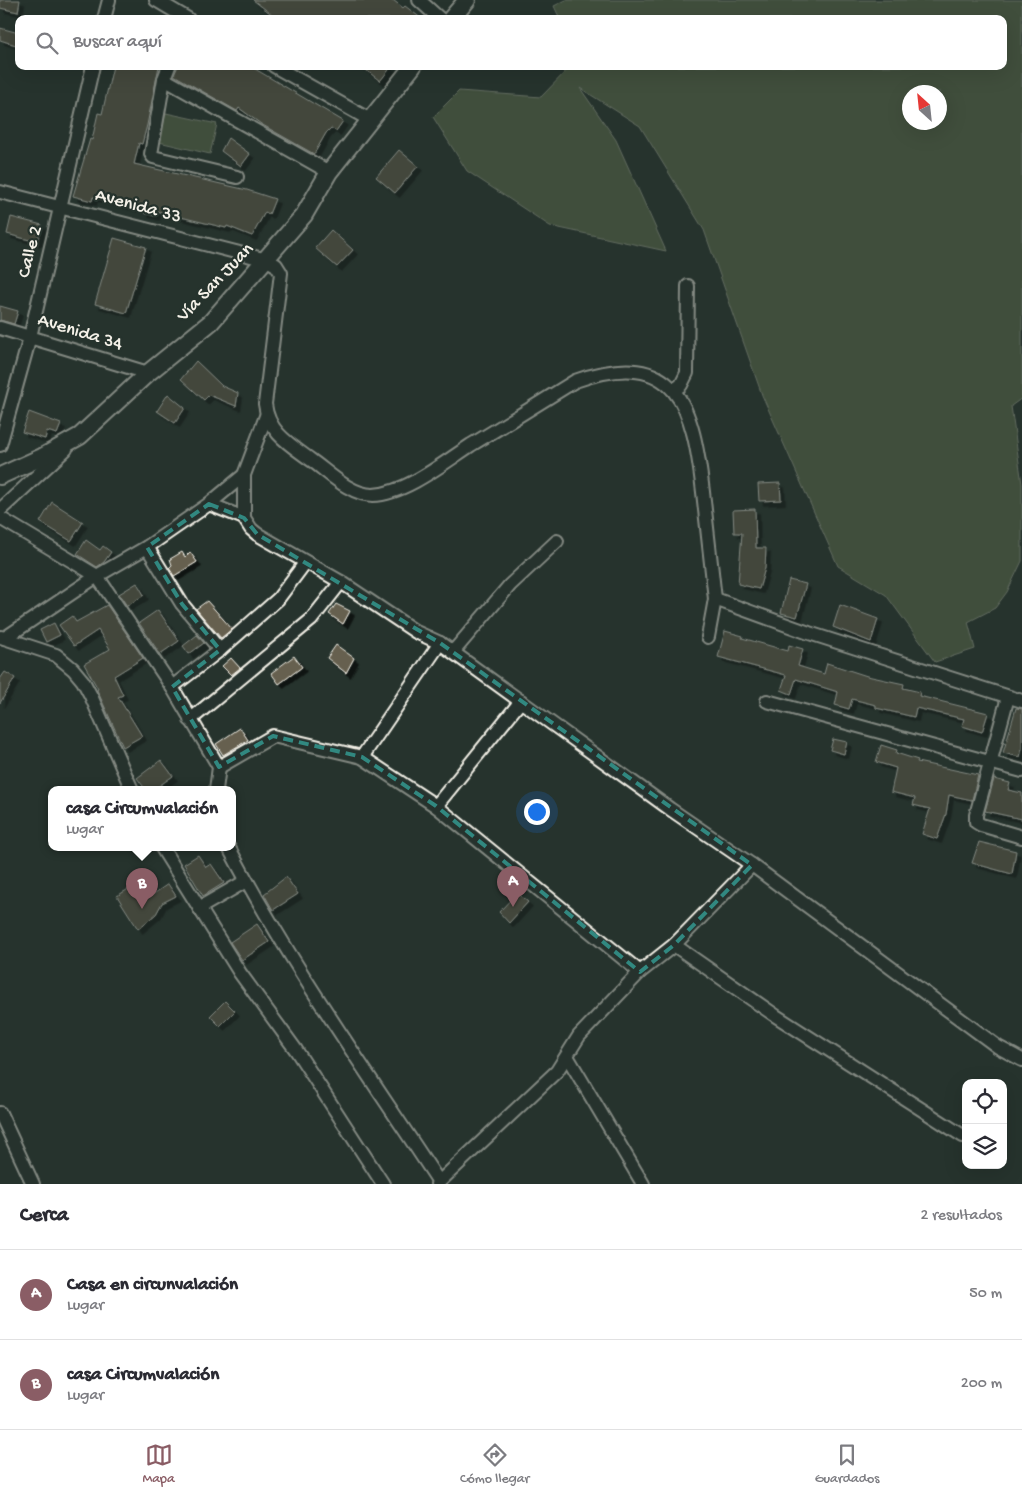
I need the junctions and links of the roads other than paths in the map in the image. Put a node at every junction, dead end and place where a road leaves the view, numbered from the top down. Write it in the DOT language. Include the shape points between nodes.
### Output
graph roads {
  1 [pos="109,0"];
  2 [pos="156,0"];
  3 [pos="419,0"];
  4 [pos="466,0"];
  5 [pos="105,15"];
  6 [pos="181,15"];
  7 [pos="436,15"];
  8 [pos="454,15"];
  9 [pos="92,70"];
  10 [pos="167,70"];
  11 [pos="281,70"];
  12 [pos="410,70"];
  13 [pos="164,79"];
  14 [pos="370,120"];
  15 [pos="329,172"];
  16 [pos="237,177"];
  17 [pos="0,192"];
  18 [pos="61,206"];
  19 [pos="267,260"];
  20 [pos="688,286"];
  21 [pos="0,328"];
  22 [pos="30,337"];
  23 [pos="148,373"];
  24 [pos="674,390"];
  25 [pos="266,416"];
  26 [pos="80,436"];
  27 [pos="0,445"];
  28 [pos="244,475"];
  29 [pos="0,476"];
  30 [pos="209,504"];
  31 [pos="0,510"];
  32 [pos="0,518"];
  33 [pos="244,518"];
  34 [pos="557,541"];
  35 [pos="148,547"];
  36 [pos="306,563"];
  37 [pos="97,576"];
  38 [pos="341,582"];
  39 [pos="715,599"];
  40 [pos="708,637"];
  41 [pos="3,638"];
  42 [pos="440,643"];
  43 [pos="220,650"];
  44 [pos="453,652"];
  45 [pos="172,687"];
  46 [pos="1008,697"];
  47 [pos="521,701"];
  48 [pos="767,701"];
  49 [pos="1022,701"];
  50 [pos="190,720"];
  51 [pos="362,757"];
  52 [pos="990,762"];
  53 [pos="219,767"];
  54 [pos="1022,771"];
  55 [pos="130,786"];
  56 [pos="217,786"];
  57 [pos="436,806"];
  58 [pos="1022,837"];
  59 [pos="164,851"];
  60 [pos="231,851"];
  61 [pos="752,865"];
  62 [pos="246,881"];
  63 [pos="199,908"];
  64 [pos="674,945"];
  65 [pos="640,972"];
  66 [pos="567,1056"];
  67 [pos="1022,1060"];
  68 [pos="0,1113"];
  69 [pos="962,1135"];
  70 [pos="438,1183"];
  71 [pos="33,1184"];
  72 [pos="383,1184"];
  73 [pos="642,1184"];
  1 -- 5 [label="street"];
  2 -- 6 [label="street"];
  3 -- 7 [label="street"];
  4 -- 8 [label="street"];
  9 -- 18 [label="street, Calle 2"];
  10 -- 13 [label="street"];
  11 -- 14 [label="street"];
  12 -- 14 [label="street, Vía San Juan"];
  13 -- 15 [label="street"];
  13 -- 16 [label="street" via="153,157"];
  14 -- 15 [label="street, Vía San Juan"];
  15 -- 19 [label="street, Vía San Juan" via="304,215"];
  17 -- 18 [label="street, Avenida 33"];
  18 -- 19 [label="street, Avenida 33"];
  18 -- 22 [label="street, Calle 2"];
  19 -- 23 [label="street, Vía San Juan" via="211,322"];
  19 -- 25 [label="street" via="281,273"];
  20 -- 24 [label="street" via="687,373 681,385"];
  21 -- 22 [label="street, Avenida 34"];
  22 -- 23 [label="street, Avenida 34"];
  22 -- 27 [label="street, Calle 2"];
  23 -- 26 [label="street, Vía San Juan"];
  24 -- 25 [label="street" via="659,378 634,370 602,371 575,381 414,482 372,495 345,485 279,436"];
  24 -- 39 [label="street" via="691,422 697,445"];
  25 -- 28 [label="street"];
  26 -- 29 [label="street, Vía San Juan"];
  26 -- 31 [label="street"];
  28 -- 30 [label="street"];
  28 -- 33 [label="street"];
  30 -- 33 [label="street"];
  30 -- 35 [label="street"];
  32 -- 37 [label="street"];
  33 -- 36 [label="street" via="257,534"];
  34 -- 44 [label="street" via="510,585"];
  35 -- 37 [label="street"];
  35 -- 43 [label="street" via="182,604"];
  36 -- 38 [label="street"];
  36 -- 43 [label="street" via="278,598"];
  37 -- 41 [label="street"];
  37 -- 45 [label="street"];
  38 -- 42 [label="street" via="416,632"];
  38 -- 50 [label="street" via="312,620"];
  39 -- 40 [label="street"];
  39 -- 46 [label="street"];
  41 -- 55 [label="street" via="56,655 78,675 91,696"];
  42 -- 44 [label="street"];
  42 -- 51 [label="street"];
  43 -- 45 [label="street"];
  44 -- 47 [label="street"];
  45 -- 50 [label="street"];
  46 -- 49 [label="street"];
  46 -- 52 [label="street"];
  47 -- 57 [label="street"];
  47 -- 61 [label="street"];
  48 -- 52 [label="street"];
  50 -- 53 [label="street"];
  51 -- 53 [label="street" via="273,736"];
  51 -- 57 [label="street"];
  52 -- 54 [label="street"];
  52 -- 58 [label="street" via="976,822"];
  53 -- 56 [label="street"];
  57 -- 65 [label="street"];
  59 -- 63 [label="street"];
  60 -- 62 [label="street"];
  61 -- 64 [label="street"];
  61 -- 67 [label="street" via="998,1047"];
  62 -- 63 [label="street"];
  62 -- 70 [label="street"];
  63 -- 72 [label="street"];
  64 -- 65 [label="street"];
  64 -- 69 [label="street" via="776,1016"];
  65 -- 66 [label="street" via="579,1036"];
  66 -- 70 [label="street" via="557,1071"];
  66 -- 73 [label="street"];
  68 -- 71 [label="street"];
}
